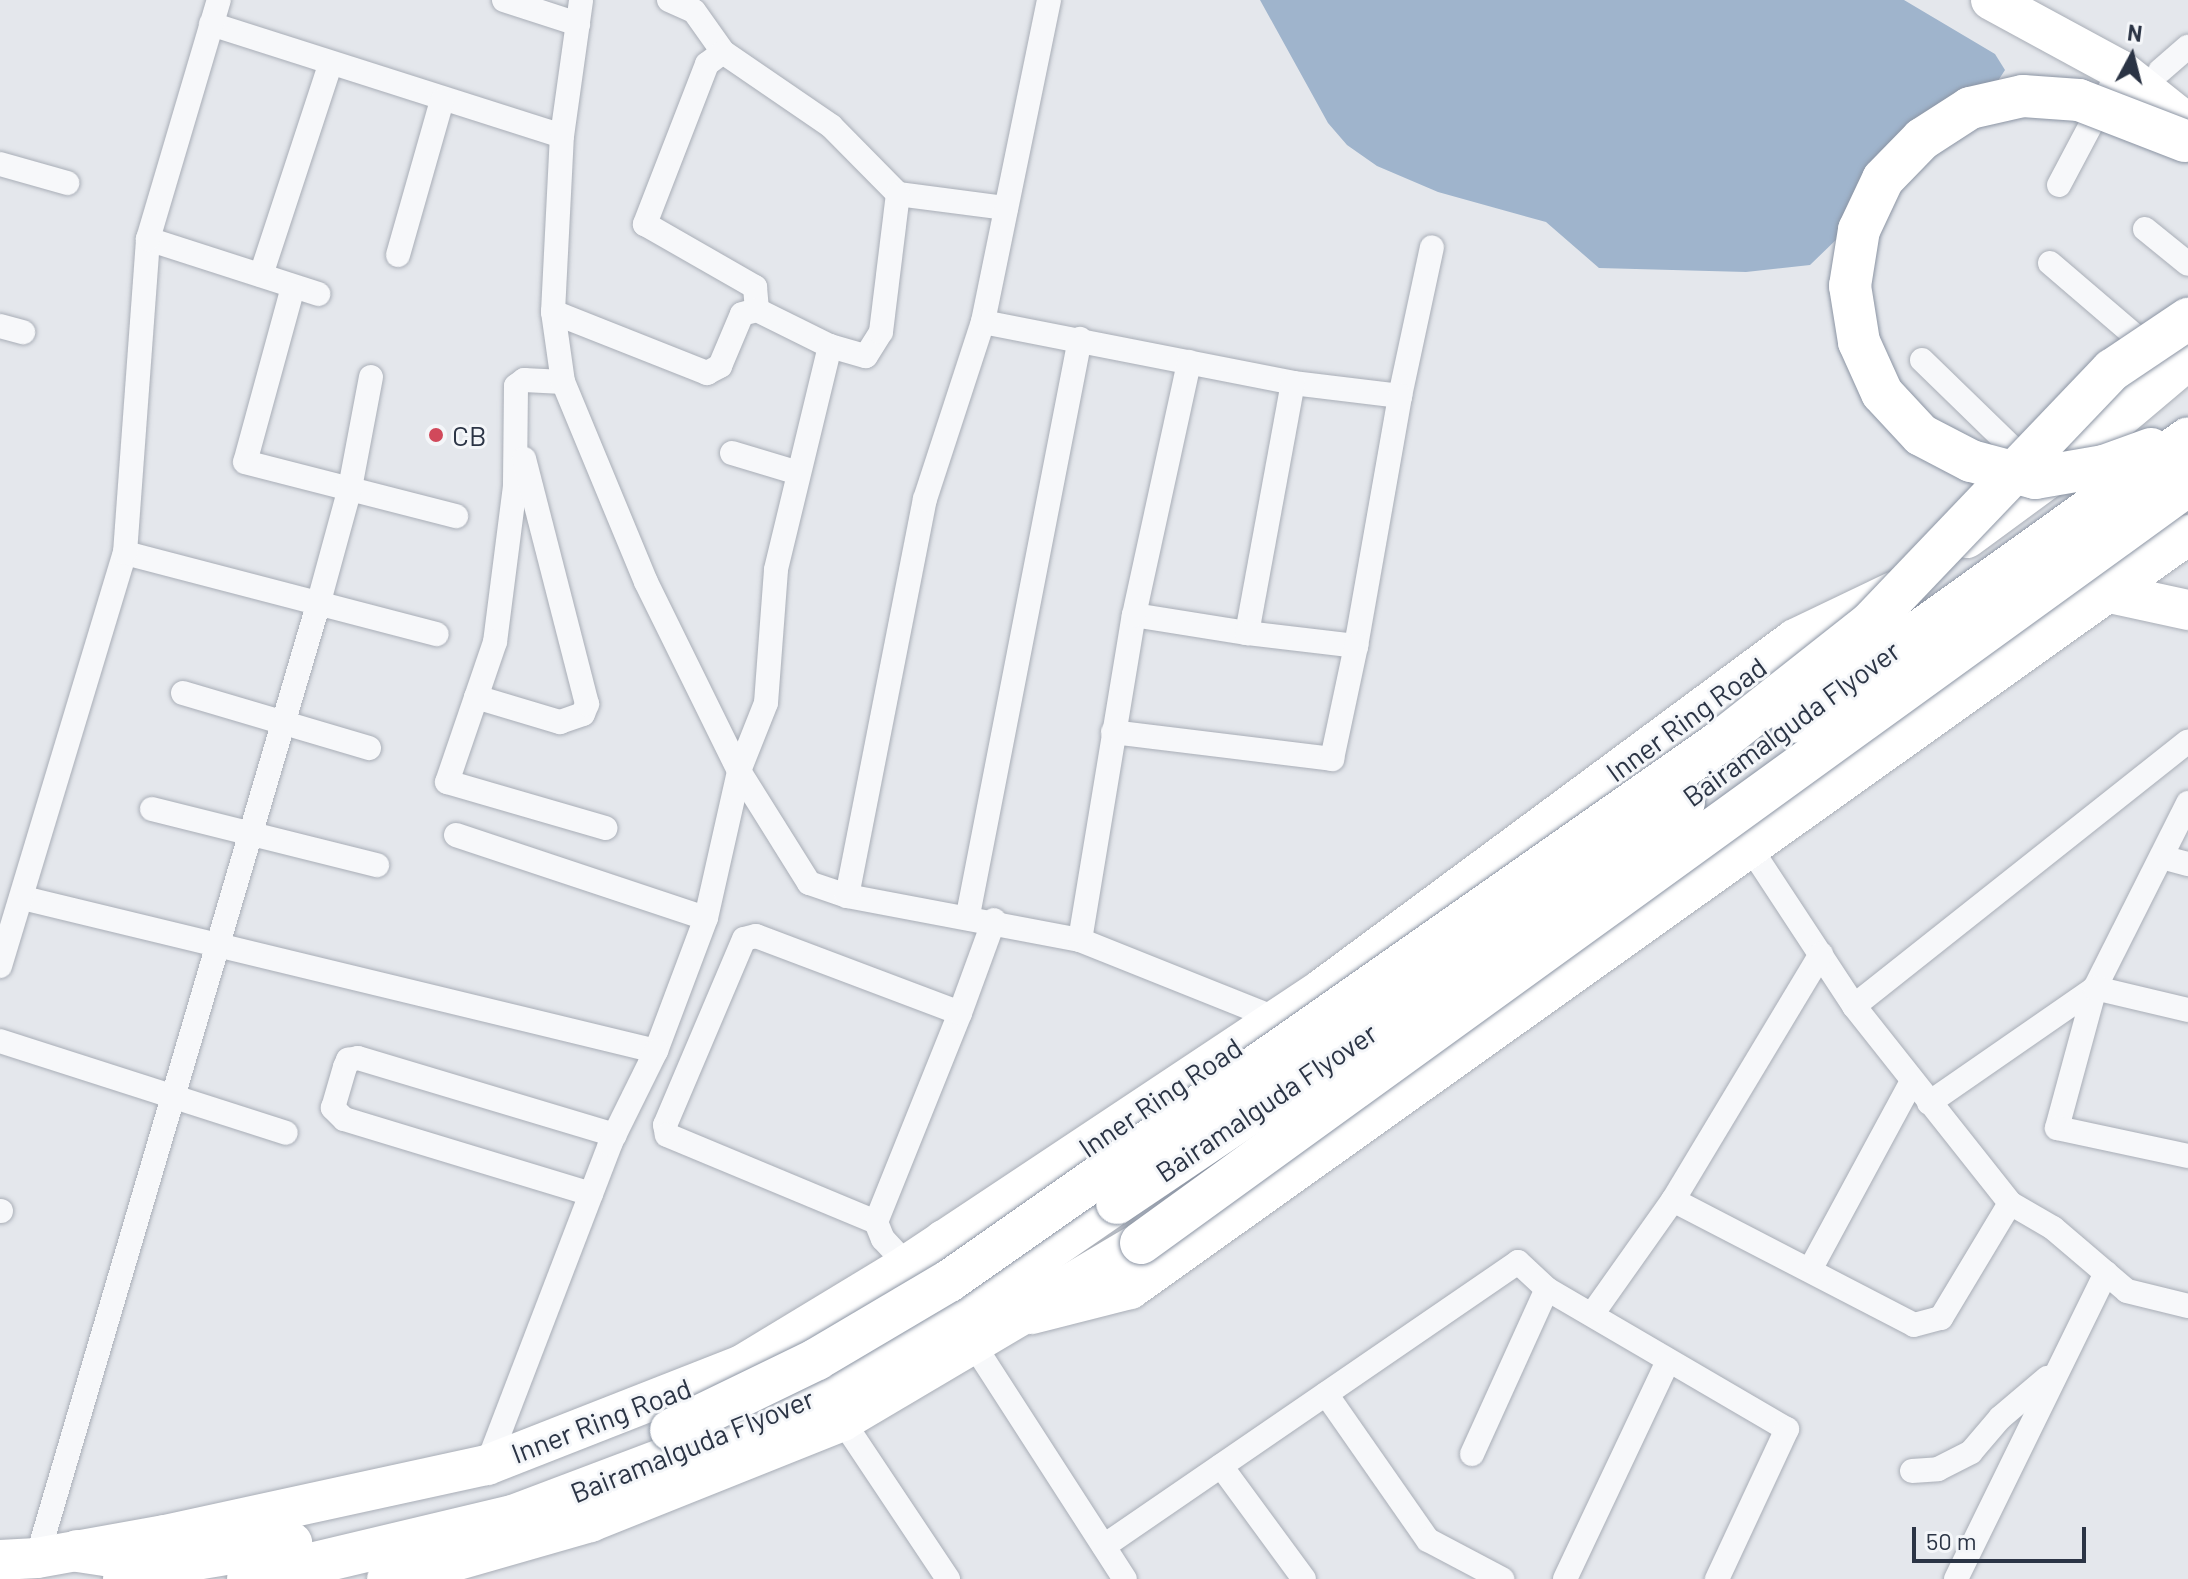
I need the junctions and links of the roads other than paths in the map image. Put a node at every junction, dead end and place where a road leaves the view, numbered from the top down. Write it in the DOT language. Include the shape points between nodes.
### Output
graph roads {
  1 [pos="219,0"];
  2 [pos="504,0"];
  3 [pos="669,0"];
  4 [pos="713,0"];
  5 [pos="1049,0"];
  6 [pos="1991,0"];
  7 [pos="2049,0"];
  8 [pos="580,12"];
  9 [pos="211,24"];
  10 [pos="707,27"];
  11 [pos="723,52"];
  12 [pos="330,65"];
  13 [pos="2120,70"];
  14 [pos="2179,70"];
  15 [pos="442,101"];
  16 [pos="2187,135"];
  17 [pos="562,136"];
  18 [pos="0,164"];
  19 [pos="67,183"];
  20 [pos="2059,185"];
  21 [pos="898,194"];
  22 [pos="1006,208"];
  23 [pos="2145,229"];
  24 [pos="148,239"];
  25 [pos="1432,247"];
  26 [pos="398,255"];
  27 [pos="2050,263"];
  28 [pos="2188,264"];
  29 [pos="261,275"];
  30 [pos="293,287"];
  31 [pos="318,294"];
  32 [pos="757,310"];
  33 [pos="553,312"];
  34 [pos="2188,319"];
  35 [pos="983,322"];
  36 [pos="1080,339"];
  37 [pos="830,346"];
  38 [pos="1922,360"];
  39 [pos="1189,362"];
  40 [pos="2182,365"];
  41 [pos="371,377"];
  42 [pos="563,382"];
  43 [pos="1293,383"];
  44 [pos="1400,396"];
  45 [pos="2188,437"];
  46 [pos="519,438"];
  47 [pos="732,453"];
  48 [pos="795,472"];
  49 [pos="2046,480"];
  50 [pos="2188,485"];
  51 [pos="350,488"];
  52 [pos="456,516"];
  53 [pos="2188,535"];
  54 [pos="125,553"];
  55 [pos="2105,592"];
  56 [pos="1890,594"];
  57 [pos="318,605"];
  58 [pos="2188,610"];
  59 [pos="1134,615"];
  60 [pos="1247,633"];
  61 [pos="437,634"];
  62 [pos="1356,646"];
  63 [pos="183,693"];
  64 [pos="476,697"];
  65 [pos="1962,700"];
  66 [pos="281,722"];
  67 [pos="1113,732"];
  68 [pos="2188,741"];
  69 [pos="369,748"];
  70 [pos="739,771"];
  71 [pos="2188,803"];
  72 [pos="152,809"];
  73 [pos="605,828"];
  74 [pos="249,832"];
  75 [pos="456,835"];
  76 [pos="1751,849"];
  77 [pos="2176,861"];
  78 [pos="377,865"];
  79 [pos="847,896"];
  80 [pos="23,898"];
  81 [pos="968,915"];
  82 [pos="706,918"];
  83 [pos="994,920"];
  84 [pos="1080,940"];
  85 [pos="219,947"];
  86 [pos="1821,954"];
  87 [pos="0,966"];
  88 [pos="2095,988"];
  89 [pos="1854,1006"];
  90 [pos="2188,1010"];
  91 [pos="960,1013"];
  92 [pos="1278,1019"];
  93 [pos="0,1041"];
  94 [pos="656,1051"];
  95 [pos="1912,1081"];
  96 [pos="175,1099"];
  97 [pos="1929,1103"];
  98 [pos="286,1133"];
  99 [pos="615,1135"];
  100 [pos="2188,1156"];
  101 [pos="591,1194"];
  102 [pos="1673,1200"];
  103 [pos="2010,1203"];
  104 [pos="876,1222"];
  105 [pos="944,1241"];
  106 [pos="907,1265"];
  107 [pos="1811,1268"];
  108 [pos="2106,1273"];
  109 [pos="1547,1289"];
  110 [pos="2188,1306"];
  111 [pos="1593,1313"];
  112 [pos="986,1320"];
  113 [pos="1668,1361"];
  114 [pos="2058,1369"];
  115 [pos="1326,1394"];
  116 [pos="842,1420"];
  117 [pos="1472,1454"];
  118 [pos="487,1465"];
  119 [pos="1221,1466"];
  120 [pos="1912,1471"];
  121 [pos="1104,1546"];
  122 [pos="78,1551"];
  123 [pos="19,1559"];
  124 [pos="166,1564"];
  125 [pos="124,1579"];
  126 [pos="248,1579"];
  127 [pos="388,1579"];
  128 [pos="948,1579"];
  129 [pos="1125,1579"];
  130 [pos="1304,1579"];
  131 [pos="1502,1579"];
  132 [pos="1565,1579"];
  133 [pos="1717,1579"];
  134 [pos="1956,1579"];
  1 -- 9 [label="street"];
  2 -- 8 [label="street"];
  3 -- 10 [label="street" via="694,11"];
  4 -- 10 [label="street"];
  5 -- 22 [label="street"];
  6 -- 13 [label="main road"];
  7 -- 14 [label="main road"];
  8 -- 17 [label="street"];
  9 -- 12 [label="street"];
  9 -- 24 [label="street"];
  10 -- 11 [label="street"];
  11 -- 21 [label="street" via="831,126"];
  11 -- 32 [label="street" via="707,64 645,224 755,287"];
  12 -- 15 [label="street"];
  12 -- 29 [label="street"];
  13 -- 16 [label="main road"];
  13 -- 20 [label="street"];
  15 -- 17 [label="street"];
  15 -- 26 [label="street"];
  16 -- 45 [label="highway, bridge" via="2079,100 2023,96 1970,108 1922,139 1883,179 1859,230 1850,286 1859,342 1882,393 1921,435 1971,461 2035,478 2104,466"];
  17 -- 33 [label="street"];
  18 -- 19 [label="street"];
  21 -- 22 [label="street"];
  21 -- 37 [label="street" via="875,348 856,356"];
  22 -- 35 [label="street"];
  23 -- 28 [label="street"];
  24 -- 29 [label="street"];
  24 -- 54 [label="street"];
  25 -- 44 [label="street"];
  27 -- 40 [label="street"];
  29 -- 30 [label="street"];
  30 -- 31 [label="street"];
  30 -- 51 [label="street" via="245,462"];
  32 -- 33 [label="street" via="742,314 720,366 707,373"];
  32 -- 37 [label="street"];
  33 -- 42 [label="street"];
  34 -- 124 [label="highway, bridge" via="2112,370 1871,622 1718,743 949,1281 817,1359 671,1430 429,1512"];
  35 -- 36 [label="street"];
  35 -- 79 [label="street" via="925,499"];
  36 -- 39 [label="street"];
  36 -- 81 [label="street"];
  37 -- 48 [label="street"];
  38 -- 49 [label="street"];
  39 -- 43 [label="street"];
  39 -- 59 [label="street"];
  40 -- 49 [label="main road, Inner Ring Road"];
  41 -- 51 [label="street"];
  42 -- 46 [label="street" via="519,382"];
  42 -- 70 [label="street" via="646,582"];
  43 -- 44 [label="street"];
  43 -- 60 [label="street"];
  44 -- 62 [label="street"];
  45 -- 112 [label="highway, Bairamalguda Flyover, bridge" via="1366,1035 1117,1203"];
  46 -- 64 [label="street" via="495,642"];
  46 -- 64 [label="street" via="587,704 583,714 560,722"];
  47 -- 48 [label="street"];
  48 -- 70 [label="street" via="776,570 766,703"];
  49 -- 56 [label="main road, Inner Ring Road"];
  50 -- 112 [label="highway, Bairamalguda Flyover, bridge" via="1141,1243"];
  51 -- 52 [label="street"];
  51 -- 57 [label="street"];
  53 -- 55 [label="main road"];
  54 -- 57 [label="street"];
  54 -- 80 [label="street"];
  55 -- 58 [label="main road"];
  55 -- 65 [label="main road"];
  56 -- 65 [label="main road"];
  56 -- 92 [label="main road, Inner Ring Road" via="1795,639"];
  57 -- 61 [label="street"];
  57 -- 66 [label="street"];
  59 -- 60 [label="street"];
  59 -- 67 [label="street"];
  60 -- 62 [label="street"];
  62 -- 67 [label="street" via="1332,759"];
  63 -- 66 [label="street"];
  64 -- 73 [label="street" via="447,782"];
  65 -- 76 [label="main road"];
  66 -- 69 [label="street"];
  66 -- 74 [label="street"];
  67 -- 84 [label="street"];
  68 -- 89 [label="street"];
  70 -- 79 [label="street" via="809,883"];
  70 -- 82 [label="street"];
  71 -- 77 [label="street"];
  72 -- 74 [label="street"];
  74 -- 78 [label="street"];
  74 -- 85 [label="street"];
  75 -- 82 [label="street"];
  76 -- 86 [label="street"];
  76 -- 112 [label="main road" via="1130,1289"];
  77 -- 88 [label="street" via="2132,910"];
  79 -- 81 [label="street"];
  80 -- 85 [label="street"];
  80 -- 87 [label="street"];
  81 -- 83 [label="street"];
  82 -- 94 [label="street"];
  83 -- 84 [label="street"];
  83 -- 91 [label="street"];
  84 -- 92 [label="street"];
  85 -- 94 [label="street"];
  85 -- 96 [label="street"];
  86 -- 89 [label="street"];
  86 -- 102 [label="street"];
  88 -- 90 [label="street"];
  88 -- 97 [label="street"];
  88 -- 100 [label="street" via="2057,1128"];
  89 -- 95 [label="street"];
  91 -- 104 [label="street"];
  91 -- 104 [label="street" via="756,936 744,939 665,1125 667,1135"];
  92 -- 105 [label="main road, Inner Ring Road"];
  93 -- 96 [label="street"];
  94 -- 99 [label="street"];
  95 -- 97 [label="street"];
  95 -- 107 [label="street"];
  96 -- 98 [label="street"];
  96 -- 123 [label="street"];
  97 -- 103 [label="street"];
  99 -- 101 [label="street"];
  99 -- 101 [label="street" via="358,1058 348,1060 345,1067 333,1108 344,1119"];
  101 -- 118 [label="street"];
  102 -- 107 [label="street"];
  102 -- 111 [label="street"];
  103 -- 107 [label="street" via="1934,1323 1903,1322"];
  103 -- 108 [label="street" via="2053,1228"];
  104 -- 106 [label="street" via="883,1239"];
  105 -- 106 [label="main road, Inner Ring Road"];
  105 -- 112 [label="highway"];
  106 -- 118 [label="main road, Inner Ring Road" via="742,1365"];
  108 -- 110 [label="street" via="2127,1291"];
  108 -- 114 [label="street"];
  109 -- 111 [label="street"];
  109 -- 115 [label="street" via="1518,1262"];
  109 -- 117 [label="street"];
  111 -- 113 [label="street"];
  112 -- 116 [label="highway"];
  112 -- 121 [label="street"];
  112 -- 126 [label="highway, Bairamalguda Flyover" via="799,1408 513,1516"];
  113 -- 132 [label="street"];
  113 -- 133 [label="street" via="1787,1429"];
  114 -- 120 [label="street" via="2012,1407 1971,1452 1938,1469"];
  114 -- 134 [label="street"];
  115 -- 119 [label="street"];
  115 -- 131 [label="street" via="1428,1540"];
  116 -- 127 [label="highway" via="590,1521"];
  116 -- 128 [label="street"];
  118 -- 122 [label="main road, Inner Ring Road"];
  119 -- 121 [label="street"];
  119 -- 130 [label="street"];
  121 -- 129 [label="street"];
  122 -- 123 [label="main road, Inner Ring Road"];
  122 -- 124 [label="highway"];
  124 -- 125 [label="highway"];
}
